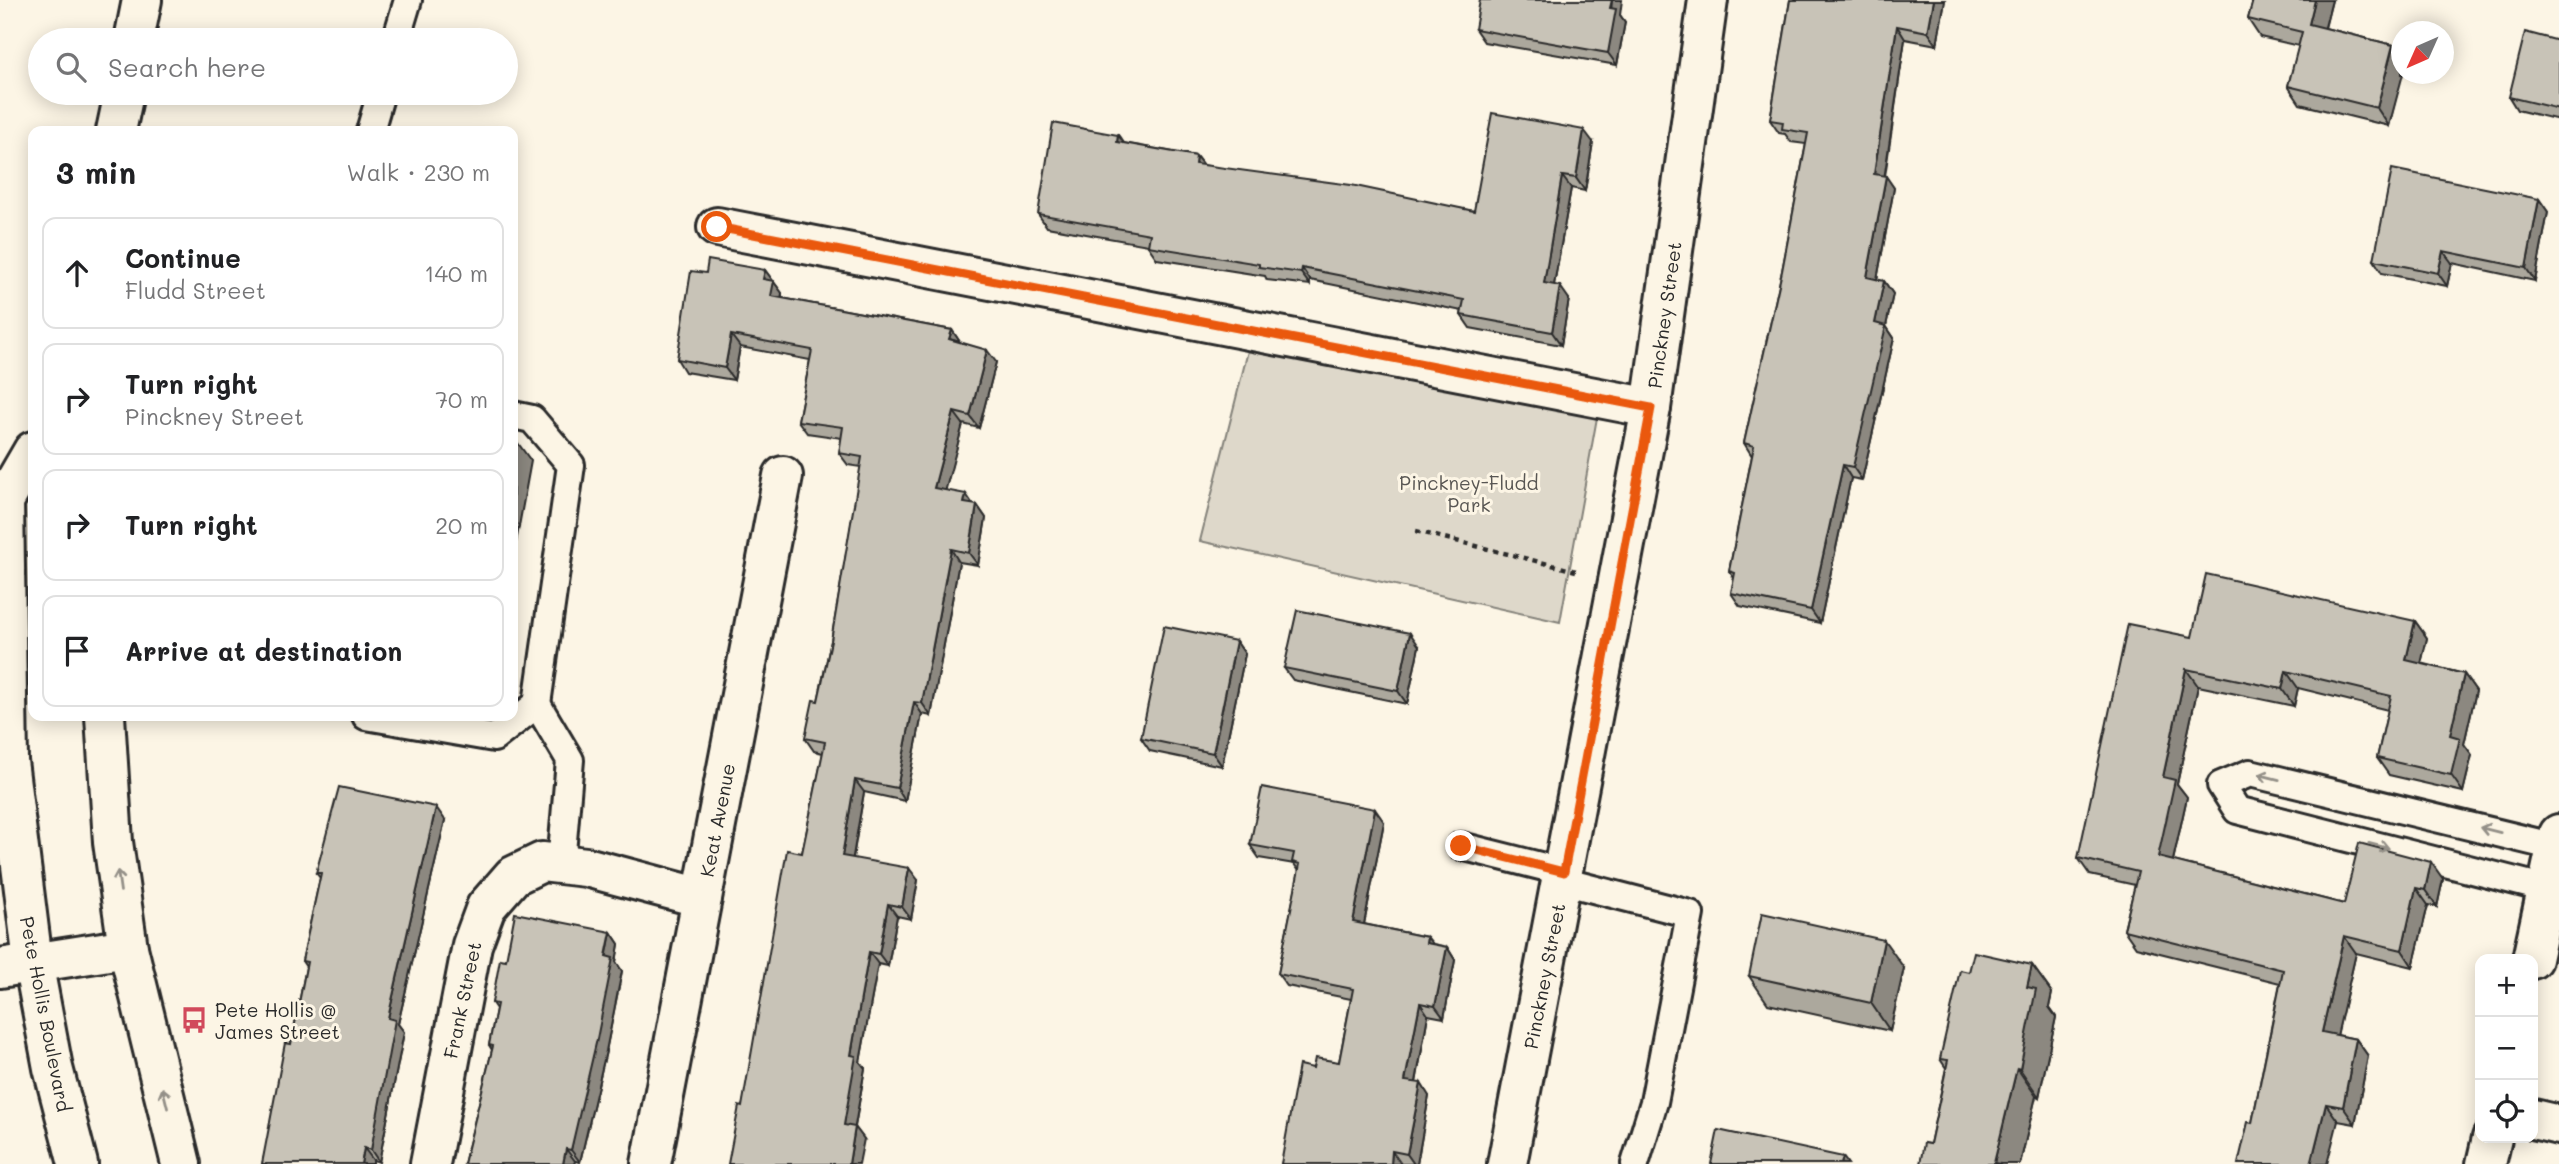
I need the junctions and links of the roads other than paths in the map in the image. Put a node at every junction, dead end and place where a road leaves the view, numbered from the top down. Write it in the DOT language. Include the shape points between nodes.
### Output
graph roads {
  1 [pos="142,0"];
  2 [pos="408,0"];
  3 [pos="1708,0"];
  4 [pos="136,28"];
  5 [pos="400,28"];
  6 [pos="121,105"];
  7 [pos="378,105"];
  8 [pos="117,126"];
  9 [pos="371,126"];
  10 [pos="717,227"];
  11 [pos="1651,408"];
  12 [pos="518,416"];
  13 [pos="28,460"];
  14 [pos="783,476"];
  15 [pos="2,536"];
  16 [pos="537,704"];
  17 [pos="518,719"];
  18 [pos="105,721"];
  19 [pos="395,721"];
  20 [pos="516,721"];
  21 [pos="4,757"];
  22 [pos="2558,840"];
  23 [pos="1461,846"];
  24 [pos="561,864"];
  25 [pos="1563,876"];
  26 [pos="2547,889"];
  27 [pos="702,898"];
  28 [pos="128,948"];
  29 [pos="2533,954"];
  30 [pos="17,965"];
  31 [pos="2538,1120"];
  32 [pos="2559,1125"];
  33 [pos="2491,1143"];
  34 [pos="78,1164"];
  35 [pos="181,1164"];
  36 [pos="430,1164"];
  37 [pos="651,1164"];
  38 [pos="1507,1164"];
  39 [pos="1635,1164"];
  40 [pos="2486,1164"];
  1 -- 4 [label="street"];
  2 -- 5 [label="lane"];
  3 -- 11 [label="street, Pinckney Street"];
  6 -- 8 [label="street"];
  7 -- 9 [label="lane"];
  10 -- 11 [label="street"];
  11 -- 25 [label="street, Pinckney Street"];
  12 -- 16 [label="lane" via="532,419 571,465"];
  13 -- 15 [label="street, Pete Hollis Boulevard" via="4,501"];
  14 -- 27 [label="street, Keat Avenue"];
  15 -- 21 [label="street, Pete Hollis Boulevard"];
  16 -- 17 [label="lane"];
  16 -- 24 [label="lane" via="570,760"];
  28 -- 18 [label="street, one-way" via="113,842"];
  19 -- 20 [label="lane" via="494,738"];
  21 -- 30 [label="street, Pete Hollis Boulevard"];
  22 -- 26 [label="street"];
  22 -- 26 [label="lane, one-way" via="2250,773 2221,785 2237,810"];
  23 -- 25 [label="lane"];
  24 -- 27 [label="street, Frank Street"];
  24 -- 36 [label="street, Frank Street" via="542,862 513,876 486,906 472,944"];
  25 -- 38 [label="street, Pinckney Street"];
  25 -- 39 [label="lane" via="1690,914 1654,1102"];
  26 -- 29 [label="street"];
  27 -- 37 [label="street, Keat Avenue"];
  28 -- 30 [label="street"];
  35 -- 28 [label="street, one-way"];
  30 -- 34 [label="street, Pete Hollis Boulevard" via="53,1068"];
  31 -- 32 [label="street"];
  33 -- 40 [label="street"];
}
